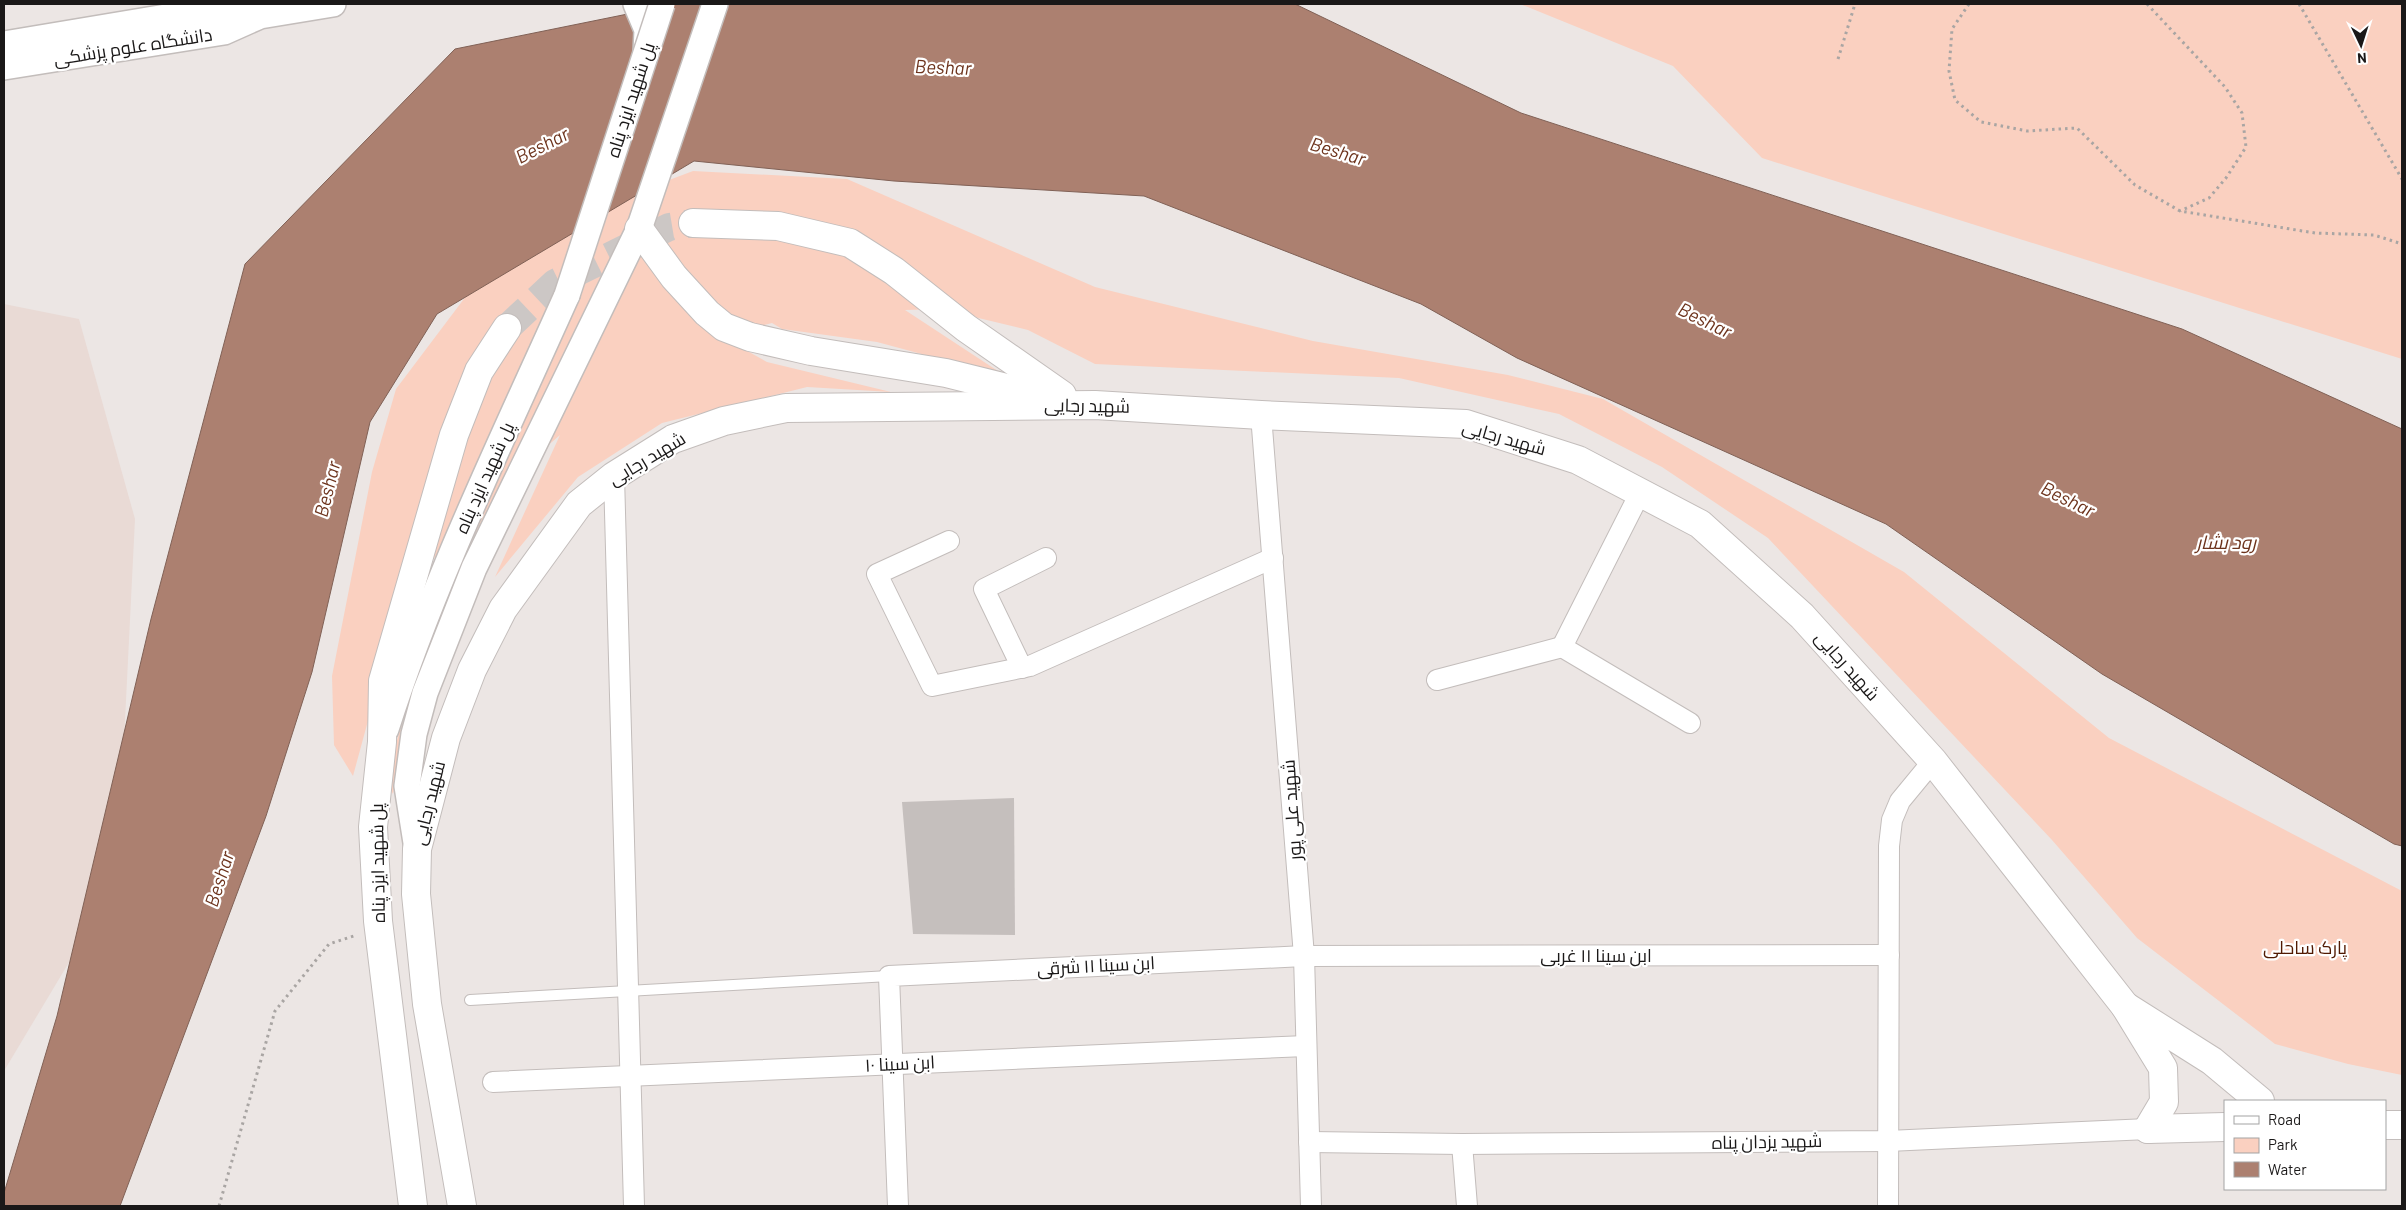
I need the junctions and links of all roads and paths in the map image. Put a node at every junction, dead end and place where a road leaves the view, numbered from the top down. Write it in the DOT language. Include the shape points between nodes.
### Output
graph roads {
  1 [pos="333,4"];
  2 [pos="636,4"];
  3 [pos="662,4"];
  4 [pos="715,4"];
  5 [pos="1855,4"];
  6 [pos="1969,4"];
  7 [pos="2147,4"];
  8 [pos="2299,4"];
  9 [pos="260,16"];
  10 [pos="4,44"];
  11 [pos="646,52"];
  12 [pos="1838,59"];
  13 [pos="4,67"];
  14 [pos="2402,179"];
  15 [pos="2180,211"];
  16 [pos="642,222"];
  17 [pos="693,223"];
  18 [pos="2402,244"];
  19 [pos="507,328"];
  20 [pos="1076,405"];
  21 [pos="1262,415"];
  22 [pos="614,476"];
  23 [pos="1640,493"];
  24 [pos="949,541"];
  25 [pos="1046,558"];
  26 [pos="1273,558"];
  27 [pos="1562,647"];
  28 [pos="1022,668"];
  29 [pos="1437,680"];
  30 [pos="1690,723"];
  31 [pos="382,742"];
  32 [pos="1933,761"];
  33 [pos="417,848"];
  34 [pos="360,934"];
  35 [pos="1889,955"];
  36 [pos="1304,956"];
  37 [pos="422,957"];
  38 [pos="382,964"];
  39 [pos="889,976"];
  40 [pos="628,991"];
  41 [pos="470,1000"];
  42 [pos="2125,1006"];
  43 [pos="1306,1046"];
  44 [pos="892,1065"];
  45 [pos="630,1076"];
  46 [pos="494,1082"];
  47 [pos="2259,1100"];
  48 [pos="2386,1125"];
  49 [pos="2402,1125"];
  50 [pos="2224,1127"];
  51 [pos="2148,1129"];
  52 [pos="1888,1140"];
  53 [pos="1309,1142"];
  54 [pos="1462,1144"];
  55 [pos="219,1206"];
  56 [pos="413,1206"];
  57 [pos="462,1206"];
  58 [pos="634,1206"];
  59 [pos="898,1206"];
  60 [pos="1312,1206"];
  61 [pos="1467,1206"];
  62 [pos="1888,1206"];
  1 -- 9 [label="street"];
  2 -- 11 [label="street" via="646,30"];
  3 -- 11 [label="street, پل شهید ایزد پناه, bridge"];
  4 -- 16 [label="street, پل شهید ایزد پناه"];
  5 -- 12 [label="path"];
  6 -- 15 [label="path" via="1952,29 1949,71 1955,100 1981,122 2027,131 2077,128 2136,185"];
  7 -- 15 [label="path" via="2225,87 2242,113 2246,147 2209,198"];
  8 -- 14 [label="path"];
  9 -- 10 [label="street" via="202,12"];
  9 -- 13 [label="street, دانشگاه علوم پزشکی" via="224,32"];
  11 -- 31 [label="street, پل شهید ایزد پناه, bridge" via="567,295 452,552 403,676"];
  15 -- 18 [label="path" via="2315,233 2374,235"];
  16 -- 20 [label="main road" via="674,277 724,327 750,337 811,351 946,373"];
  16 -- 33 [label="street, پل شهید ایزد پناه" via="474,568 425,693 414,734 407,786"];
  17 -- 20 [label="main road" via="778,226 850,243"];
  19 -- 31 [label="main road" via="479,371 454,435 383,681"];
  20 -- 21 [label="main road, شهید رجایی"];
  20 -- 22 [label="main road, شهید رجایی" via="786,408 724,421 673,439"];
  21 -- 23 [label="main road, شهید رجایی" via="1466,424 1578,460"];
  21 -- 26 [label="street, شهید علی پور"];
  22 -- 33 [label="main road, شهید رجایی" via="579,504 503,609 472,670 446,738"];
  22 -- 40 [label="street"];
  23 -- 27 [label="street"];
  23 -- 32 [label="main road, شهید رجایی" via="1700,524 1802,616"];
  24 -- 28 [label="street" via="877,574 932,686"];
  25 -- 28 [label="street" via="984,590"];
  26 -- 28 [label="street"];
  26 -- 36 [label="street, شهید علی پور"];
  27 -- 29 [label="street"];
  27 -- 30 [label="street"];
  31 -- 38 [label="main road, پل شهید ایزد پناه" via="373,827"];
  32 -- 35 [label="street" via="1900,801 1892,820"];
  32 -- 42 [label="main road, شهید رجایی"];
  33 -- 37 [label="main road, شهید رجایی" via="416,894"];
  34 -- 55 [label="path" via="329,944 275,1011"];
  35 -- 36 [label="street, ابن سینا ۱۱ غربی"];
  35 -- 52 [label="street"];
  36 -- 39 [label="street, ابن سینا ۱۱ شرقی"];
  36 -- 43 [label="street, شهید علی پور"];
  37 -- 38 [label="main road"];
  37 -- 57 [label="main road, شهید رجایی"];
  38 -- 56 [label="main road"];
  39 -- 40 [label="lane"];
  39 -- 44 [label="street"];
  40 -- 41 [label="lane"];
  40 -- 45 [label="street"];
  42 -- 47 [label="main road" via="2212,1061"];
  42 -- 51 [label="main road" via="2164,1068 2164,1102"];
  43 -- 44 [label="street, ابن سینا ۱۰"];
  43 -- 53 [label="street, شهید علی پور"];
  44 -- 45 [label="street, ابن سینا ۱۰"];
  44 -- 59 [label="street"];
  45 -- 46 [label="street, ابن سینا ۱۰"];
  45 -- 58 [label="street"];
  48 -- 49 [label="main road"];
  50 -- 51 [label="main road, شهید یزدان پناه"];
  51 -- 52 [label="street, شهید یزدان پناه"];
  52 -- 54 [label="street, شهید یزدان پناه"];
  52 -- 62 [label="street"];
  53 -- 54 [label="street, شهید یزدان پناه"];
  53 -- 60 [label="street, شهید علی پور"];
  54 -- 61 [label="street"];
}
